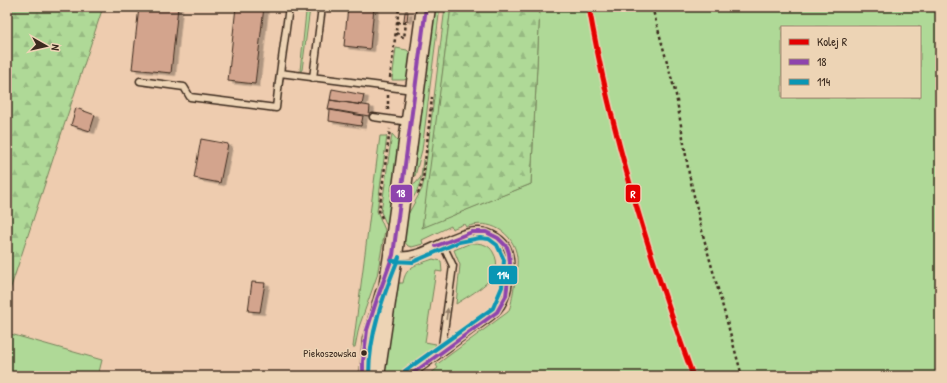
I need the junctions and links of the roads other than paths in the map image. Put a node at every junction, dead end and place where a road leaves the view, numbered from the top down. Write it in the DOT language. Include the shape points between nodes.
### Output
graph roads {
  1 [pos="289,7"];
  2 [pos="322,7"];
  3 [pos="413,9"];
  4 [pos="280,73"];
  5 [pos="313,78"];
  6 [pos="140,82"];
  7 [pos="415,90"];
  8 [pos="373,117"];
  9 [pos="411,122"];
  10 [pos="442,243"];
  11 [pos="393,255"];
  12 [pos="441,353"];
  13 [pos="363,376"];
  14 [pos="375,376"];
  15 [pos="409,376"];
  1 -- 4 [label="lane"];
  2 -- 5 [label="lane"];
  3 -- 7 [label="main road"];
  4 -- 5 [label="lane"];
  4 -- 6 [label="lane" via="276,108 190,97 184,87"];
  5 -- 7 [label="lane"];
  7 -- 9 [label="main road"];
  8 -- 9 [label="lane"];
  9 -- 11 [label="main road"];
  10 -- 11 [label="lane" via="412,256"];
  12 -- 10 [label="lane, one-way" via="453,266"];
  10 -- 12 [label="lane" via="465,234 486,232 503,241 510,263 506,296 501,307"];
  11 -- 13 [label="lane" via="379,292 366,340"];
  11 -- 14 [label="main road"];
  12 -- 15 [label="lane"];
}
